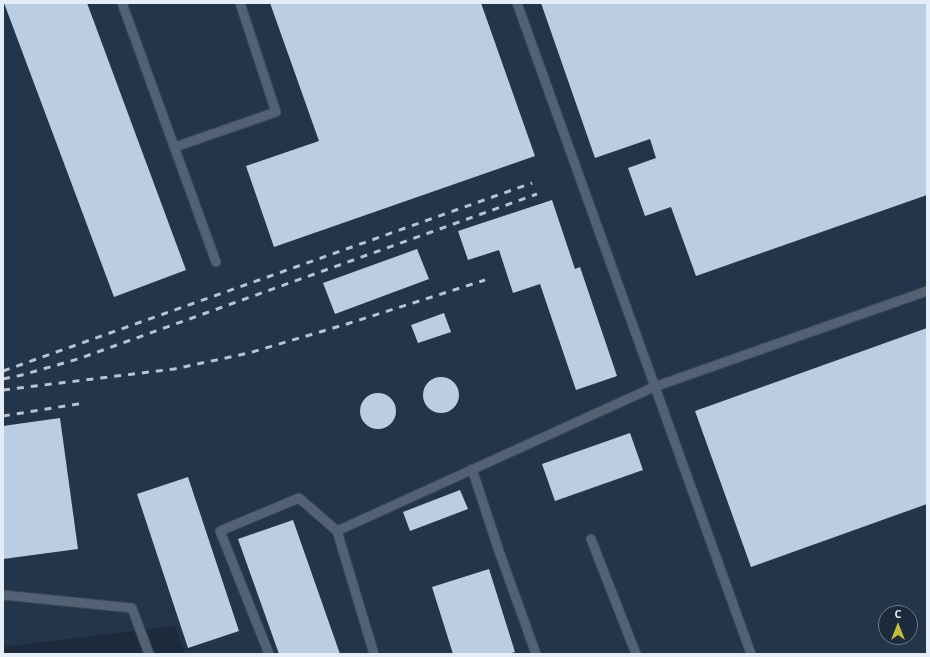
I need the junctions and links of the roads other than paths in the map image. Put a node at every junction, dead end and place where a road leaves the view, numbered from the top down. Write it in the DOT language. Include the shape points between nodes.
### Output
graph roads {
  1 [pos="122,3"];
  2 [pos="240,3"];
  3 [pos="517,3"];
  4 [pos="174,147"];
  5 [pos="216,262"];
  6 [pos="927,291"];
  7 [pos="654,387"];
  8 [pos="472,469"];
  9 [pos="337,531"];
  10 [pos="591,539"];
  11 [pos="3,595"];
  12 [pos="149,654"];
  13 [pos="269,654"];
  14 [pos="374,654"];
  15 [pos="536,654"];
  16 [pos="636,654"];
  17 [pos="751,654"];
  1 -- 4 [label="lane"];
  2 -- 4 [label="lane" via="276,112"];
  3 -- 7 [label="lane"];
  4 -- 5 [label="lane"];
  6 -- 7 [label="lane"];
  7 -- 8 [label="lane"];
  7 -- 17 [label="lane"];
  8 -- 9 [label="lane"];
  8 -- 15 [label="lane"];
  9 -- 13 [label="lane" via="299,498 220,531"];
  9 -- 14 [label="lane"];
  10 -- 16 [label="lane"];
  11 -- 12 [label="lane" via="132,608"];
}
